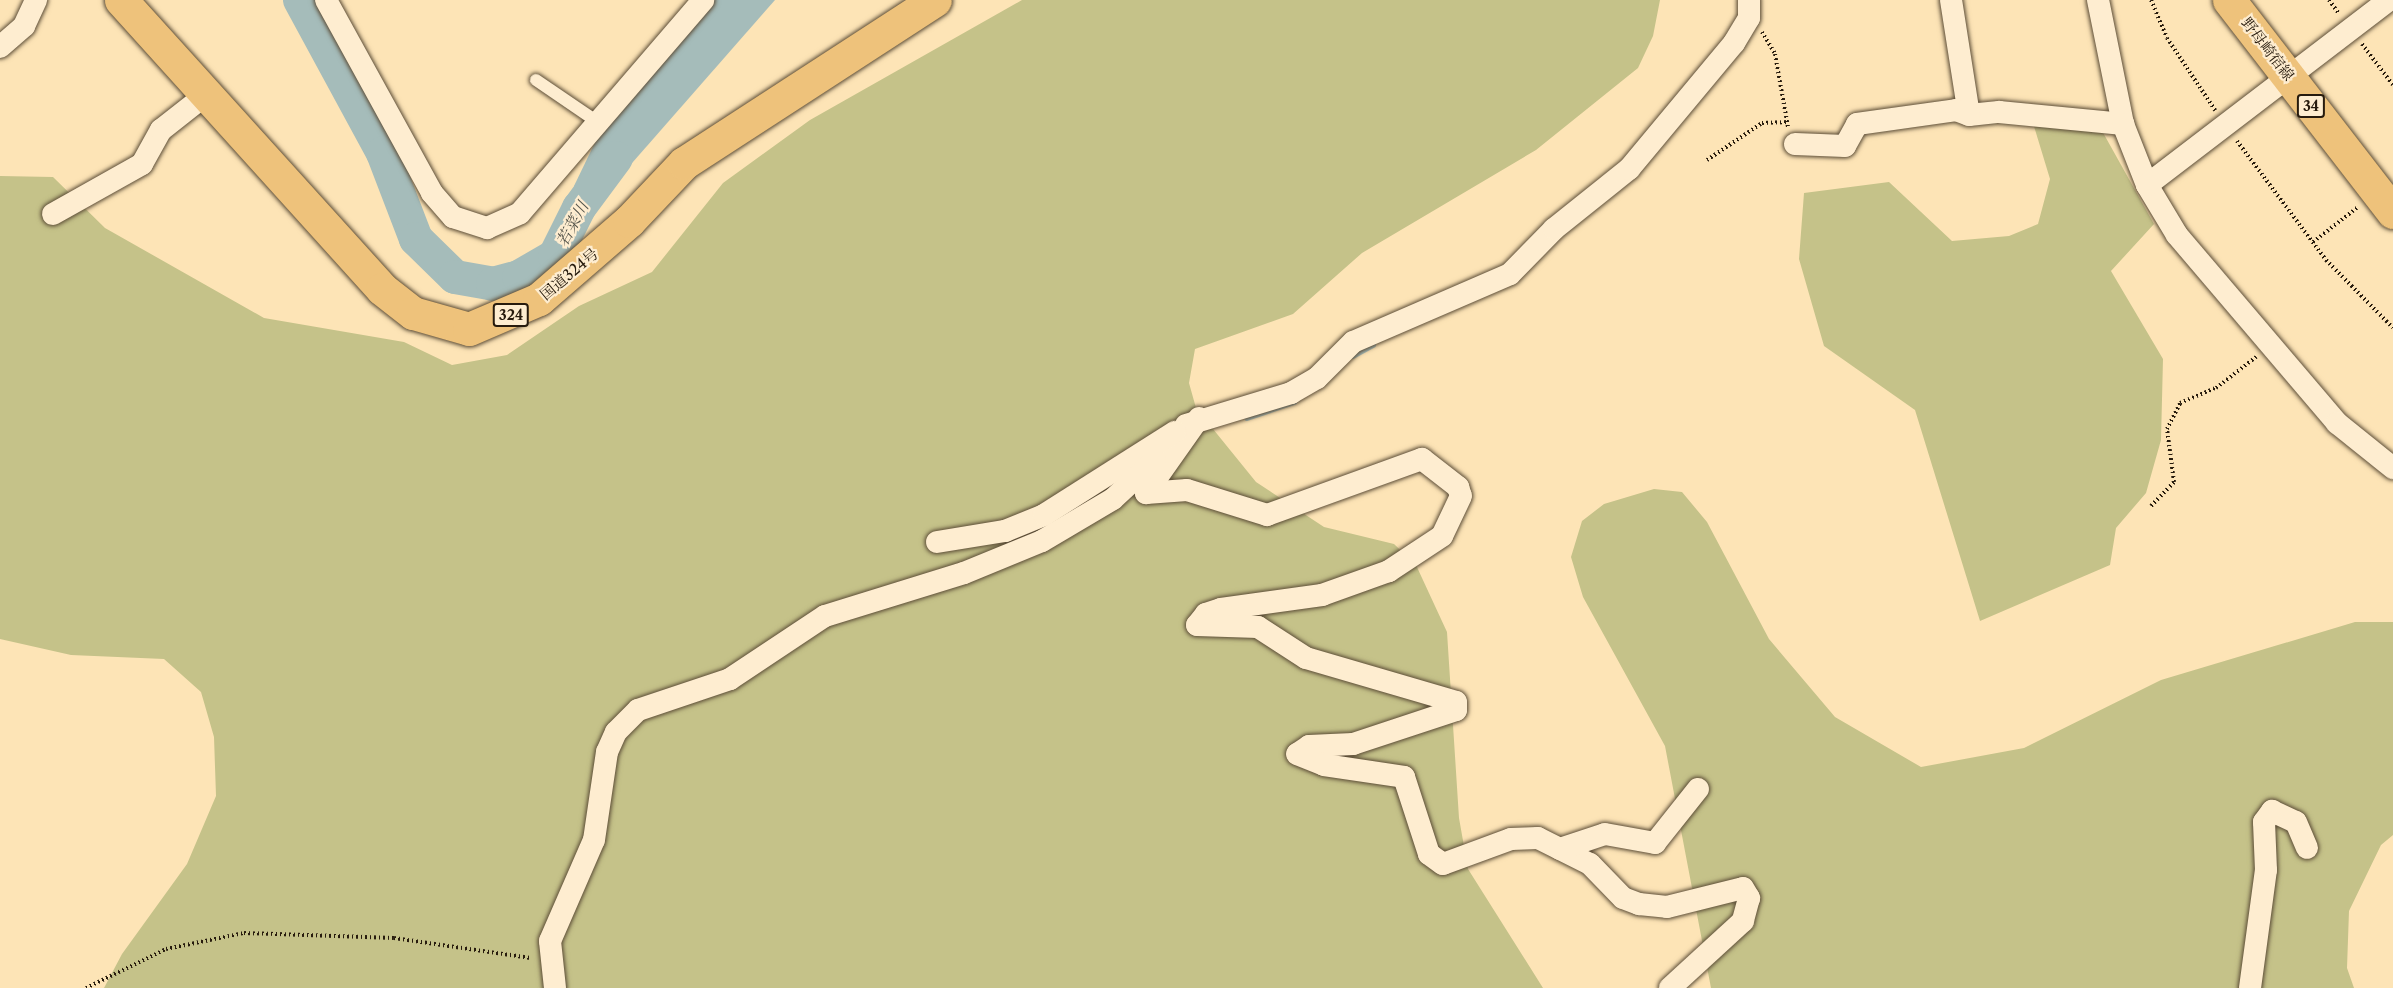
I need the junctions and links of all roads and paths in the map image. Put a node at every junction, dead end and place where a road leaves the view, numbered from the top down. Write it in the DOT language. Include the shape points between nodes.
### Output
graph roads {
  1 [pos="36,0"];
  2 [pos="120,0"];
  3 [pos="327,0"];
  4 [pos="703,0"];
  5 [pos="935,0"];
  6 [pos="1951,0"];
  7 [pos="2098,0"];
  8 [pos="2151,0"];
  9 [pos="2229,0"];
  10 [pos="2389,0"];
  11 [pos="1749,9"];
  12 [pos="0,47"];
  13 [pos="2289,76"];
  14 [pos="536,80"];
  15 [pos="208,93"];
  16 [pos="1969,115"];
  17 [pos="596,121"];
  18 [pos="1788,122"];
  19 [pos="2123,124"];
  20 [pos="2225,125"];
  21 [pos="1795,144"];
  22 [pos="1707,160"];
  23 [pos="2147,185"];
  24 [pos="2385,202"];
  25 [pos="53,214"];
  26 [pos="2313,242"];
  27 [pos="2393,328"];
  28 [pos="2268,347"];
  29 [pos="1199,418"];
  30 [pos="1175,432"];
  31 [pos="2393,468"];
  32 [pos="2151,506"];
  33 [pos="938,542"];
  34 [pos="1698,789"];
  35 [pos="2307,848"];
  36 [pos="1560,849"];
  37 [pos="551,963"];
  38 [pos="86,988"];
  39 [pos="555,988"];
  40 [pos="1670,988"];
  41 [pos="2250,988"];
  1 -- 12 [label="street" via="24,26"];
  2 -- 15 [label="main road, 国道324号 / 324"];
  3 -- 17 [label="street" via="432,193 468,226 504,224 520,213"];
  4 -- 17 [label="street"];
  5 -- 15 [label="main road, 国道324号 / 324" via="684,163 629,221 539,300 469,329 441,324 401,306"];
  6 -- 16 [label="street"];
  7 -- 19 [label="street"];
  8 -- 20 [label="path" via="2168,38"];
  9 -- 13 [label="main road, 野母崎宿線 / 34"];
  10 -- 13 [label="street"];
  11 -- 18 [label="path" via="1775,54"];
  11 -- 29 [label="street" via="1629,169 1554,229 1510,274 1353,342 1317,378 1291,393"];
  13 -- 20 [label="street"];
  13 -- 24 [label="main road, 野母崎宿線 / 34"];
  14 -- 17 [label="lane"];
  15 -- 25 [label="street" via="161,130 142,164"];
  16 -- 19 [label="street" via="1999,112"];
  16 -- 21 [label="street" via="1956,110 1857,124 1845,146"];
  18 -- 21 [label="path"];
  18 -- 22 [label="path" via="1762,123"];
  19 -- 23 [label="street"];
  20 -- 23 [label="street"];
  20 -- 26 [label="path"];
  23 -- 28 [label="street" via="2177,236"];
  24 -- 26 [label="path"];
  26 -- 27 [label="path" via="2341,278"];
  28 -- 31 [label="street" via="2337,423"];
  28 -- 32 [label="path" via="2216,388 2180,403 2166,429 2174,482"];
  29 -- 30 [label="street"];
  29 -- 36 [label="street" via="1146,493 1187,490 1267,515 1422,459 1458,486 1461,496 1442,536 1389,571 1322,595 1221,609 1206,614 1197,625 1258,627 1306,658 1456,702 1456,710 1353,744 1309,746 1297,754 1324,765 1404,777 1429,854 1443,864 1511,838 1538,838"];
  30 -- 33 [label="street" via="1044,515 1005,531"];
  30 -- 37 [label="street" via="1154,461 1113,499 1042,541 964,573 825,616 730,679 638,710 616,732 607,752 594,840 550,941"];
  34 -- 36 [label="street" via="1655,843 1605,834"];
  35 -- 41 [label="street" via="2296,822 2272,811 2264,830 2266,870"];
  36 -- 40 [label="street" via="1590,864 1623,898 1639,904 1667,907 1743,888 1749,898 1743,921"];
  37 -- 38 [label="path" via="394,938 244,933 166,950"];
  37 -- 39 [label="street"];
}
